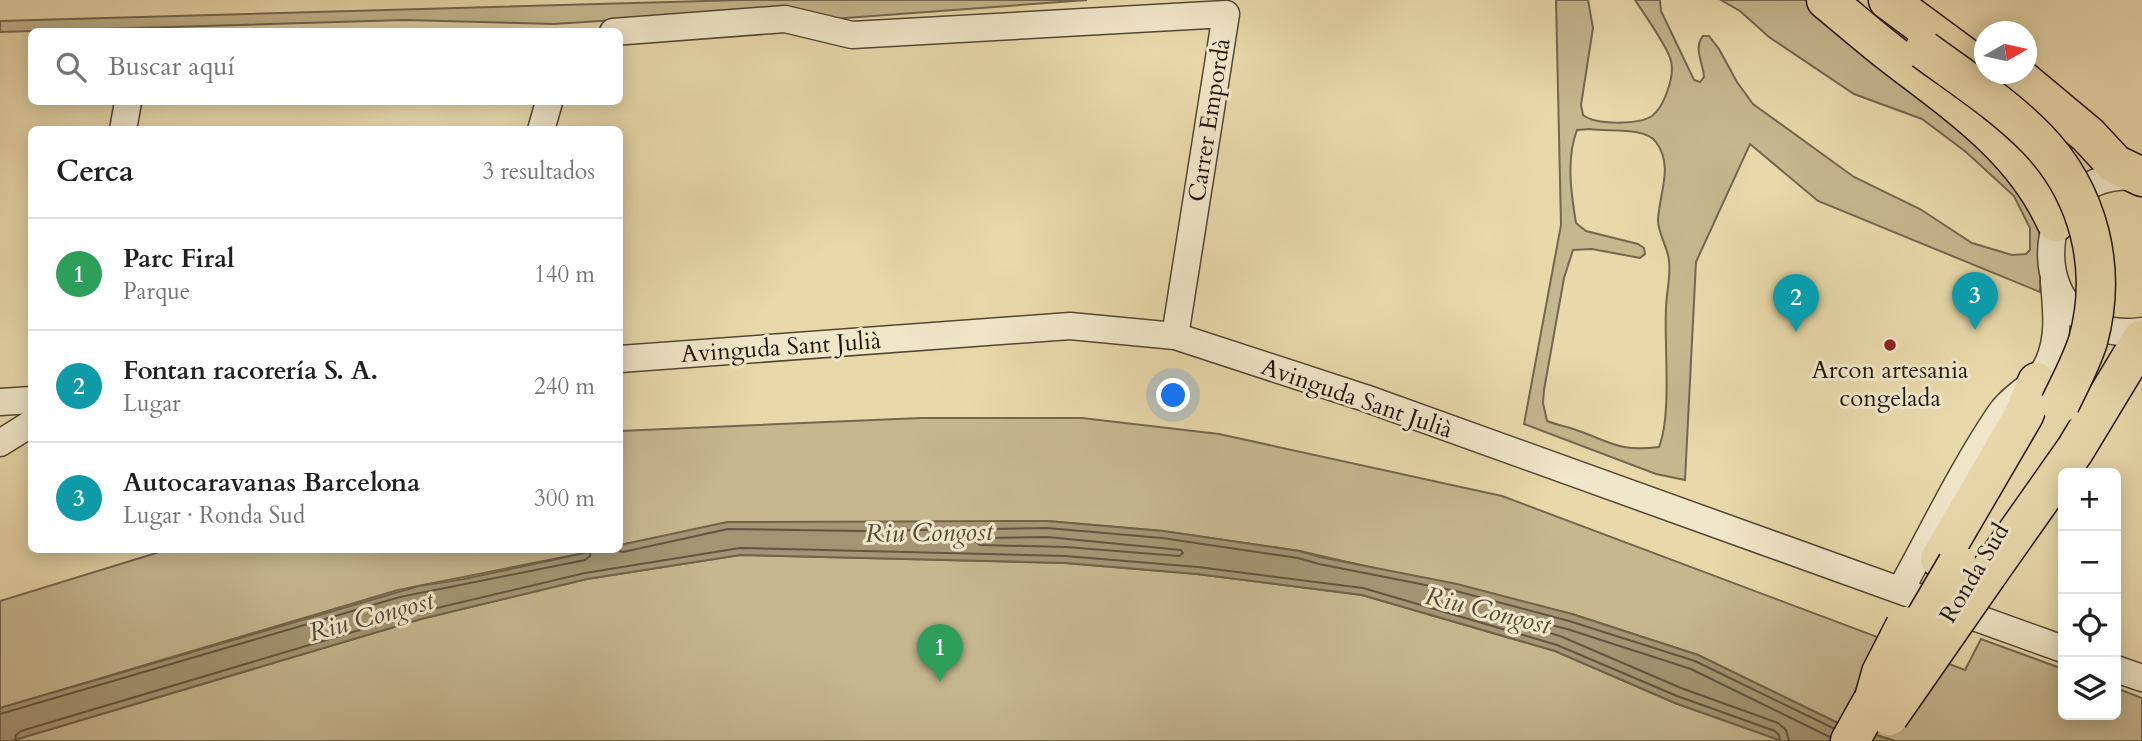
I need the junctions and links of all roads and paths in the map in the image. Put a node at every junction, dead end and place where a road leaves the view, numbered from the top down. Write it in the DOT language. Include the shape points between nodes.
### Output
graph roads {
  1 [pos="1826,0"];
  2 [pos="1858,0"];
  3 [pos="1888,0"];
  4 [pos="1915,0"];
  5 [pos="623,31"];
  6 [pos="1933,44"];
  7 [pos="1974,44"];
  8 [pos="1974,66"];
  9 [pos="2001,84"];
  10 [pos="2027,84"];
  11 [pos="127,105"];
  12 [pos="548,105"];
  13 [pos="124,126"];
  14 [pos="542,126"];
  15 [pos="2142,178"];
  16 [pos="2056,222"];
  17 [pos="2054,281"];
  18 [pos="2142,331"];
  19 [pos="1175,336"];
  20 [pos="2142,339"];
  21 [pos="623,359"];
  22 [pos="2058,398"];
  23 [pos="28,400"];
  24 [pos="0,402"];
  25 [pos="28,426"];
  26 [pos="0,443"];
  27 [pos="1964,567"];
  28 [pos="1902,589"];
  29 [pos="2058,647"];
  30 [pos="2121,671"];
  31 [pos="2142,678"];
  32 [pos="1880,718"];
  33 [pos="1850,741"];
  1 -- 16 [label="highway" via="1996,136 2044,196"];
  2 -- 6 [label="highway"];
  3 -- 6 [label="highway"];
  4 -- 7 [label="highway"];
  5 -- 19 [label="street, Carrer Empordà" via="785,19 852,35 1226,14"];
  6 -- 8 [label="highway"];
  6 -- 22 [label="highway, bridge" via="2037,139 2075,190 2086,217 2095,255 2093,316 2078,368"];
  9 -- 22 [label="highway" via="2061,138 2084,170 2101,206 2112,249 2112,319 2095,374"];
  10 -- 15 [label="highway" via="2115,164"];
  11 -- 13 [label="street"];
  12 -- 14 [label="street"];
  15 -- 16 [label="street" via="2125,176 2085,188"];
  16 -- 17 [label="street" via="2049,263"];
  17 -- 18 [label="street" via="2066,303 2083,319 2103,329"];
  17 -- 22 [label="street" via="2058,325 2049,361"];
  19 -- 21 [label="street, Avinguda Sant Julià" via="1070,326"];
  19 -- 28 [label="street, Avinguda Sant Julià" via="1365,398"];
  20 -- 27 [label="highway" via="2075,450"];
  22 -- 27 [label="highway, Ronda Sud"];
  22 -- 28 [label="street" via="2018,395 2001,411"];
  23 -- 24 [label="street"];
  25 -- 26 [label="street"];
  27 -- 32 [label="highway, bridge"];
  27 -- 32 [label="highway, bridge" via="1881,673"];
  28 -- 29 [label="street, Avinguda Sant Julià"];
  30 -- 31 [label="street"];
  32 -- 33 [label="highway"];
}
